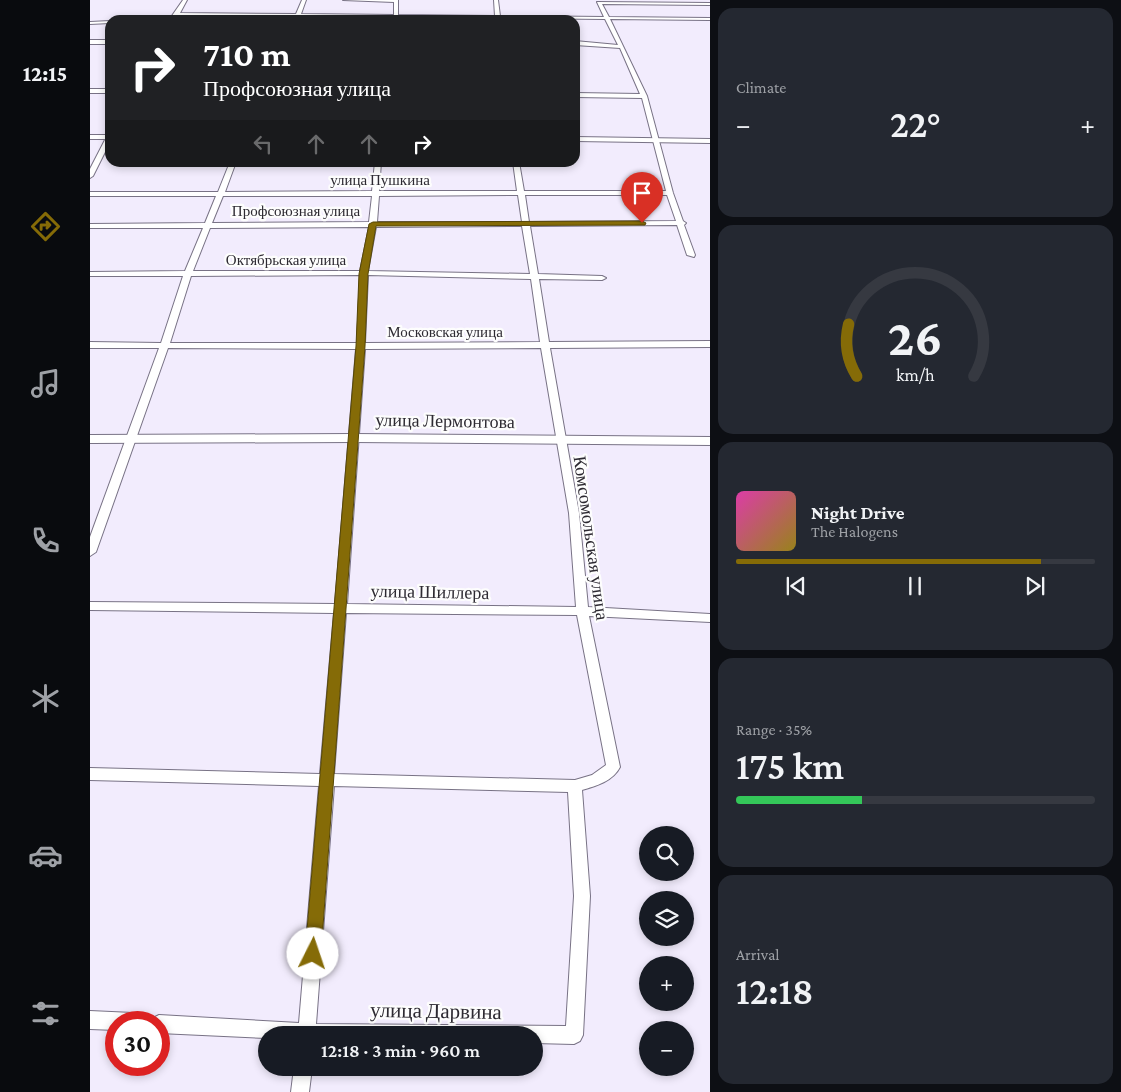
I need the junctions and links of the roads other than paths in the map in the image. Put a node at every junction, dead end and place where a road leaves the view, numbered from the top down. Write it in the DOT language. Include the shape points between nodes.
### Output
graph roads {
  1 [pos="185,0"];
  2 [pos="304,0"];
  3 [pos="345,0"];
  4 [pos="496,0"];
  5 [pos="396,1"];
  6 [pos="710,4"];
  7 [pos="177,14"];
  8 [pos="298,14"];
  9 [pos="322,15"];
  10 [pos="396,15"];
  11 [pos="498,15"];
  12 [pos="580,18"];
  13 [pos="606,18"];
  14 [pos="710,19"];
  15 [pos="105,22"];
  16 [pos="90,23"];
  17 [pos="90,42"];
  18 [pos="105,42"];
  19 [pos="580,43"];
  20 [pos="622,47"];
  21 [pos="90,91"];
  22 [pos="105,91"];
  23 [pos="580,96"];
  24 [pos="644,96"];
  25 [pos="105,136"];
  26 [pos="90,137"];
  27 [pos="580,139"];
  28 [pos="654,139"];
  29 [pos="710,142"];
  30 [pos="105,146"];
  31 [pos="231,167"];
  32 [pos="377,167"];
  33 [pos="517,167"];
  34 [pos="90,176"];
  35 [pos="374,193"];
  36 [pos="670,193"];
  37 [pos="90,194"];
  38 [pos="521,194"];
  39 [pos="220,195"];
  40 [pos="525,223"];
  41 [pos="682,223"];
  42 [pos="373,224"];
  43 [pos="209,225"];
  44 [pos="90,226"];
  45 [pos="691,255"];
  46 [pos="90,274"];
  47 [pos="188,274"];
  48 [pos="364,274"];
  49 [pos="533,276"];
  50 [pos="602,278"];
  51 [pos="166,344"];
  52 [pos="710,344"];
  53 [pos="90,345"];
  54 [pos="545,345"];
  55 [pos="361,346"];
  56 [pos="354,438"];
  57 [pos="90,439"];
  58 [pos="130,439"];
  59 [pos="560,440"];
  60 [pos="710,441"];
  61 [pos="90,552"];
  62 [pos="90,606"];
  63 [pos="339,608"];
  64 [pos="582,611"];
  65 [pos="710,618"];
  66 [pos="90,774"];
  67 [pos="326,779"];
  68 [pos="575,786"];
  69 [pos="90,1020"];
  70 [pos="105,1021"];
  71 [pos="170,1025"];
  72 [pos="308,1026"];
  73 [pos="258,1030"];
  74 [pos="543,1035"];
  75 [pos="302,1076"];
  76 [pos="300,1092"];
  1 -- 7 [label="street"];
  2 -- 8 [label="street"];
  3 -- 5 [label="street"];
  4 -- 11 [label="street"];
  5 -- 10 [label="street"];
  6 -- 13 [label="street" via="599,2"];
  7 -- 8 [label="street"];
  8 -- 9 [label="street"];
  12 -- 13 [label="street"];
  13 -- 14 [label="street"];
  13 -- 20 [label="street"];
  15 -- 16 [label="street"];
  17 -- 18 [label="street"];
  19 -- 20 [label="street"];
  20 -- 24 [label="street"];
  21 -- 22 [label="street"];
  23 -- 24 [label="street"];
  24 -- 28 [label="street"];
  25 -- 26 [label="street"];
  27 -- 28 [label="street"];
  28 -- 29 [label="street"];
  28 -- 36 [label="street"];
  30 -- 34 [label="street"];
  31 -- 39 [label="street"];
  32 -- 35 [label="street"];
  33 -- 38 [label="street, Комсомольская улица"];
  35 -- 38 [label="street, улица Пушкина"];
  35 -- 39 [label="street, улица Пушкина"];
  35 -- 42 [label="street"];
  36 -- 38 [label="street, улица Пушкина"];
  36 -- 41 [label="street"];
  37 -- 39 [label="street, улица Пушкина"];
  38 -- 40 [label="street, Комсомольская улица"];
  39 -- 43 [label="street"];
  40 -- 41 [label="street, Профсоюзная улица"];
  40 -- 42 [label="street, Профсоюзная улица"];
  40 -- 49 [label="street, Комсомольская улица"];
  41 -- 45 [label="street"];
  42 -- 43 [label="street, Профсоюзная улица"];
  42 -- 48 [label="street"];
  43 -- 44 [label="street, Профсоюзная улица"];
  43 -- 47 [label="street"];
  46 -- 47 [label="street, Октябрьская улица"];
  47 -- 48 [label="street, Октябрьская улица"];
  47 -- 51 [label="street"];
  48 -- 49 [label="street, Октябрьская улица"];
  48 -- 55 [label="street"];
  49 -- 50 [label="street, Октябрьская улица"];
  49 -- 54 [label="street, Комсомольская улица"];
  51 -- 53 [label="street, Московская улица"];
  51 -- 55 [label="street, Московская улица"];
  51 -- 58 [label="street"];
  52 -- 54 [label="street, Московская улица"];
  54 -- 55 [label="street, Московская улица"];
  54 -- 59 [label="street, Комсомольская улица"];
  55 -- 56 [label="street"];
  56 -- 58 [label="street, улица Лермонтова"];
  56 -- 59 [label="street, улица Лермонтова"];
  56 -- 63 [label="street"];
  57 -- 58 [label="street, улица Лермонтова"];
  58 -- 61 [label="street"];
  59 -- 60 [label="street, улица Лермонтова"];
  59 -- 64 [label="street, Комсомольская улица" via="574,513"];
  62 -- 63 [label="street, улица Шиллера"];
  63 -- 64 [label="street, улица Шиллера"];
  63 -- 67 [label="street"];
  64 -- 65 [label="street, улица Шиллера"];
  64 -- 68 [label="street, Комсомольская улица" via="613,767 596,780"];
  66 -- 67 [label="street"];
  67 -- 68 [label="street"];
  67 -- 72 [label="street"];
  68 -- 74 [label="street, улица Дарвина" via="582,896 574,1035"];
  69 -- 70 [label="street"];
  71 -- 73 [label="street, улица Дарвина"];
  75 -- 76 [label="street"];
}
